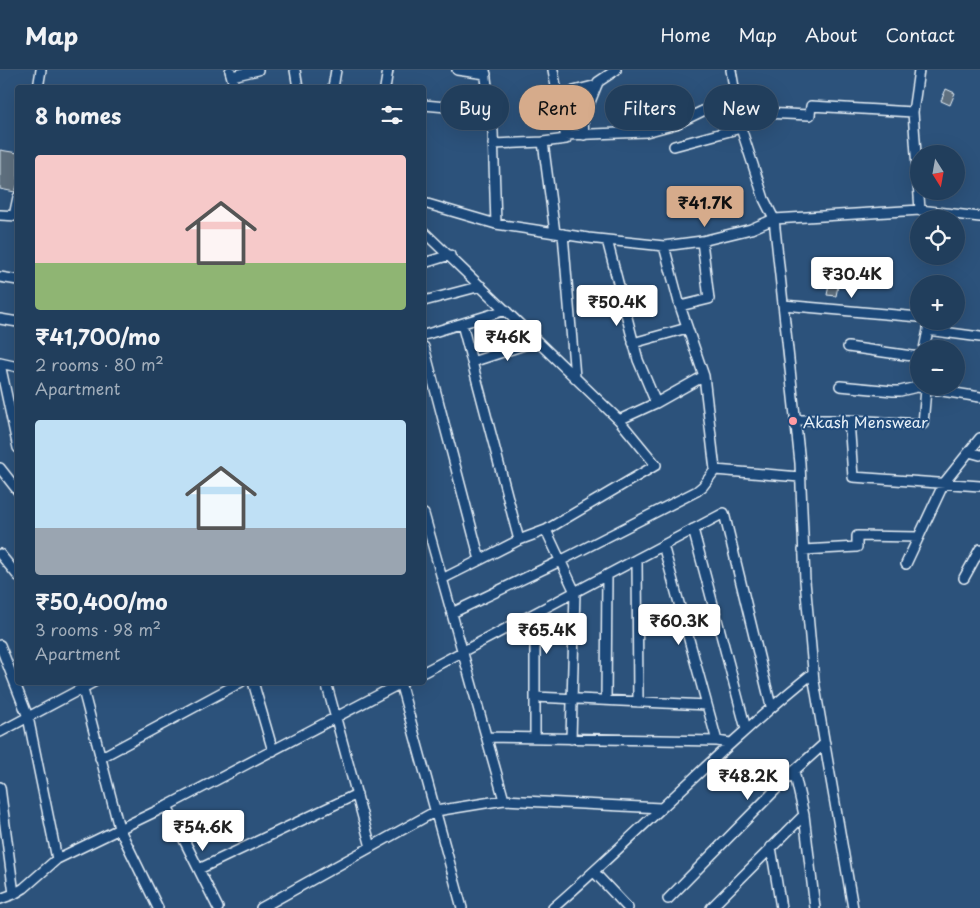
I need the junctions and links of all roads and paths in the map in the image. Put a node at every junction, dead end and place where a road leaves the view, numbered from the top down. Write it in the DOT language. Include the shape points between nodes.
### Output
graph roads {
  1 [pos="41,70"];
  2 [pos="258,70"];
  3 [pos="295,70"];
  4 [pos="336,70"];
  5 [pos="388,70"];
  6 [pos="457,70"];
  7 [pos="553,70"];
  8 [pos="616,70"];
  9 [pos="731,70"];
  10 [pos="918,70"];
  11 [pos="486,72"];
  12 [pos="231,73"];
  13 [pos="38,85"];
  14 [pos="298,85"];
  15 [pos="334,85"];
  16 [pos="386,85"];
  17 [pos="487,85"];
  18 [pos="556,85"];
  19 [pos="596,85"];
  20 [pos="734,85"];
  21 [pos="426,105"];
  22 [pos="441,107"];
  23 [pos="704,110"];
  24 [pos="913,112"];
  25 [pos="778,114"];
  26 [pos="492,130"];
  27 [pos="564,130"];
  28 [pos="734,130"];
  29 [pos="742,130"];
  30 [pos="584,134"];
  31 [pos="565,135"];
  32 [pos="543,142"];
  33 [pos="493,144"];
  34 [pos="674,146"];
  35 [pos="426,204"];
  36 [pos="920,210"];
  37 [pos="910,211"];
  38 [pos="0,215"];
  39 [pos="965,215"];
  40 [pos="15,216"];
  41 [pos="980,217"];
  42 [pos="774,219"];
  43 [pos="496,224"];
  44 [pos="426,234"];
  45 [pos="559,234"];
  46 [pos="607,240"];
  47 [pos="702,241"];
  48 [pos="664,246"];
  49 [pos="450,256"];
  50 [pos="426,262"];
  51 [pos="0,277"];
  52 [pos="15,280"];
  53 [pos="481,286"];
  54 [pos="426,300"];
  55 [pos="783,305"];
  56 [pos="680,306"];
  57 [pos="506,310"];
  58 [pos="910,316"];
  59 [pos="0,319"];
  60 [pos="15,322"];
  61 [pos="462,324"];
  62 [pos="687,328"];
  63 [pos="947,330"];
  64 [pos="426,334"];
  65 [pos="980,337"];
  66 [pos="538,341"];
  67 [pos="633,343"];
  68 [pos="848,347"];
  69 [pos="426,355"];
  70 [pos="910,356"];
  71 [pos="472,362"];
  72 [pos="0,363"];
  73 [pos="15,366"];
  74 [pos="704,376"];
  75 [pos="575,377"];
  76 [pos="840,386"];
  77 [pos="910,390"];
  78 [pos="921,395"];
  79 [pos="965,395"];
  80 [pos="980,397"];
  81 [pos="656,403"];
  82 [pos="619,420"];
  83 [pos="795,420"];
  84 [pos="849,420"];
  85 [pos="15,434"];
  86 [pos="980,438"];
  87 [pos="968,452"];
  88 [pos="980,455"];
  89 [pos="0,468"];
  90 [pos="715,470"];
  91 [pos="800,477"];
  92 [pos="944,483"];
  93 [pos="980,486"];
  94 [pos="15,487"];
  95 [pos="426,521"];
  96 [pos="693,529"];
  97 [pos="546,530"];
  98 [pos="919,537"];
  99 [pos="519,540"];
  100 [pos="663,545"];
  101 [pos="980,549"];
  102 [pos="803,550"];
  103 [pos="0,554"];
  104 [pos="637,559"];
  105 [pos="480,560"];
  106 [pos="560,561"];
  107 [pos="906,564"];
  108 [pos="15,572"];
  109 [pos="607,575"];
  110 [pos="964,578"];
  111 [pos="442,579"];
  112 [pos="575,592"];
  113 [pos="452,613"];
  114 [pos="535,613"];
  115 [pos="0,645"];
  116 [pos="463,651"];
  117 [pos="426,671"];
  118 [pos="813,673"];
  119 [pos="15,684"];
  120 [pos="16,685"];
  121 [pos="82,685"];
  122 [pos="235,685"];
  123 [pos="254,685"];
  124 [pos="327,685"];
  125 [pos="397,685"];
  126 [pos="402,685"];
  127 [pos="535,697"];
  128 [pos="572,699"];
  129 [pos="606,700"];
  130 [pos="638,702"];
  131 [pos="707,705"];
  132 [pos="771,706"];
  133 [pos="28,717"];
  134 [pos="336,718"];
  135 [pos="746,729"];
  136 [pos="0,732"];
  137 [pos="487,737"];
  138 [pos="535,738"];
  139 [pos="571,739"];
  140 [pos="717,741"];
  141 [pos="730,743"];
  142 [pos="825,743"];
  143 [pos="273,751"];
  144 [pos="100,758"];
  145 [pos="794,771"];
  146 [pos="0,787"];
  147 [pos="357,794"];
  148 [pos="504,800"];
  149 [pos="167,806"];
  150 [pos="661,808"];
  151 [pos="436,811"];
  152 [pos="804,816"];
  153 [pos="119,828"];
  154 [pos="371,847"];
  155 [pos="771,847"];
  156 [pos="4,849"];
  157 [pos="57,859"];
  158 [pos="199,869"];
  159 [pos="594,872"];
  160 [pos="14,894"];
  161 [pos="0,899"];
  162 [pos="668,899"];
  163 [pos="158,908"];
  164 [pos="218,908"];
  165 [pos="261,908"];
  166 [pos="462,908"];
  167 [pos="553,908"];
  168 [pos="628,908"];
  169 [pos="711,908"];
  170 [pos="781,908"];
  171 [pos="814,908"];
  172 [pos="853,908"];
  1 -- 13 [label="street"];
  2 -- 12 [label="street"];
  3 -- 14 [label="street"];
  4 -- 15 [label="street"];
  5 -- 16 [label="street"];
  6 -- 11 [label="street"];
  7 -- 18 [label="street"];
  8 -- 19 [label="street"];
  9 -- 20 [label="street"];
  10 -- 24 [label="street"];
  11 -- 17 [label="street"];
  19 -- 30 [label="street" via="588,107 582,107"];
  21 -- 22 [label="street"];
  23 -- 30 [label="street" via="676,124 646,132"];
  24 -- 25 [label="street" via="811,106 810,115"];
  24 -- 36 [label="street"];
  26 -- 33 [label="street"];
  27 -- 31 [label="street"];
  28 -- 34 [label="street"];
  29 -- 42 [label="street" via="764,199"];
  30 -- 31 [label="street"];
  31 -- 32 [label="street" via="566,139"];
  32 -- 33 [label="street"];
  32 -- 45 [label="street"];
  33 -- 43 [label="street"];
  35 -- 43 [label="street"];
  37 -- 42 [label="street"];
  38 -- 40 [label="street"];
  39 -- 41 [label="street"];
  42 -- 47 [label="street" via="751,229"];
  42 -- 55 [label="street"];
  43 -- 45 [label="street"];
  44 -- 49 [label="street"];
  45 -- 46 [label="street"];
  45 -- 75 [label="street"];
  46 -- 48 [label="street"];
  46 -- 67 [label="street"];
  47 -- 48 [label="street"];
  47 -- 56 [label="street" via="709,299"];
  48 -- 56 [label="street"];
  49 -- 50 [label="street"];
  49 -- 53 [label="street"];
  51 -- 52 [label="street"];
  53 -- 54 [label="street"];
  53 -- 57 [label="street"];
  55 -- 58 [label="street"];
  55 -- 83 [label="street"];
  56 -- 62 [label="street"];
  57 -- 61 [label="street"];
  57 -- 66 [label="street"];
  59 -- 60 [label="street"];
  61 -- 64 [label="street"];
  61 -- 71 [label="street"];
  62 -- 67 [label="street"];
  62 -- 74 [label="street"];
  63 -- 65 [label="street"];
  66 -- 71 [label="street"];
  66 -- 75 [label="street"];
  67 -- 81 [label="street"];
  68 -- 70 [label="street"];
  69 -- 105 [label="street"];
  71 -- 99 [label="street"];
  72 -- 73 [label="street"];
  72 -- 85 [label="street"];
  74 -- 81 [label="street"];
  74 -- 90 [label="street"];
  75 -- 82 [label="street"];
  76 -- 77 [label="street"];
  78 -- 84 [label="street" via="923,424"];
  79 -- 80 [label="street"];
  81 -- 82 [label="street"];
  82 -- 97 [label="street" via="656,465"];
  83 -- 84 [label="street"];
  83 -- 91 [label="street"];
  84 -- 92 [label="street" via="853,476"];
  86 -- 87 [label="street"];
  87 -- 88 [label="street"];
  87 -- 92 [label="street"];
  89 -- 94 [label="street"];
  90 -- 91 [label="street"];
  90 -- 106 [label="street" via="699,489"];
  91 -- 102 [label="street"];
  92 -- 93 [label="street"];
  92 -- 98 [label="street"];
  95 -- 111 [label="street"];
  96 -- 100 [label="street"];
  96 -- 132 [label="street" via="724,513"];
  96 -- 135 [label="street"];
  97 -- 99 [label="street"];
  97 -- 106 [label="street"];
  98 -- 102 [label="street" via="857,536 857,547"];
  98 -- 107 [label="street"];
  99 -- 105 [label="street"];
  100 -- 104 [label="street"];
  100 -- 131 [label="street"];
  101 -- 110 [label="street"];
  102 -- 118 [label="street"];
  103 -- 108 [label="street"];
  104 -- 109 [label="street"];
  104 -- 130 [label="street"];
  105 -- 111 [label="street"];
  106 -- 112 [label="street"];
  106 -- 113 [label="street"];
  109 -- 112 [label="street"];
  109 -- 129 [label="street"];
  111 -- 113 [label="street"];
  112 -- 114 [label="street"];
  112 -- 128 [label="street"];
  113 -- 116 [label="street"];
  114 -- 116 [label="street"];
  114 -- 127 [label="street"];
  115 -- 119 [label="street"];
  116 -- 117 [label="street"];
  116 -- 137 [label="street"];
  118 -- 132 [label="street"];
  118 -- 142 [label="street"];
  120 -- 133 [label="street"];
  121 -- 133 [label="street"];
  121 -- 144 [label="street"];
  122 -- 144 [label="street"];
  123 -- 143 [label="street"];
  124 -- 134 [label="street"];
  125 -- 134 [label="street"];
  126 -- 151 [label="street"];
  127 -- 128 [label="street"];
  127 -- 138 [label="street"];
  128 -- 129 [label="street"];
  128 -- 139 [label="street"];
  129 -- 130 [label="street"];
  130 -- 131 [label="street"];
  131 -- 140 [label="street"];
  132 -- 135 [label="street"];
  133 -- 136 [label="street"];
  133 -- 157 [label="street"];
  134 -- 143 [label="street"];
  134 -- 147 [label="street"];
  135 -- 141 [label="street"];
  137 -- 138 [label="street"];
  137 -- 148 [label="street"];
  138 -- 139 [label="street"];
  139 -- 140 [label="street"];
  140 -- 141 [label="street"];
  141 -- 150 [label="street"];
  142 -- 145 [label="street"];
  142 -- 172 [label="street"];
  143 -- 149 [label="street"];
  144 -- 153 [label="street"];
  145 -- 152 [label="street"];
  145 -- 162 [label="street"];
  146 -- 156 [label="street"];
  147 -- 154 [label="street"];
  147 -- 158 [label="street"];
  148 -- 150 [label="street"];
  148 -- 151 [label="street"];
  149 -- 153 [label="street"];
  149 -- 158 [label="street"];
  150 -- 159 [label="street"];
  151 -- 154 [label="street"];
  151 -- 166 [label="street"];
  152 -- 155 [label="street"];
  152 -- 171 [label="street"];
  153 -- 157 [label="street"];
  153 -- 163 [label="street"];
  154 -- 165 [label="street"];
  155 -- 169 [label="street"];
  155 -- 170 [label="street"];
  156 -- 160 [label="street"];
  157 -- 160 [label="street"];
  158 -- 164 [label="street"];
  159 -- 167 [label="street"];
  159 -- 168 [label="street"];
  160 -- 161 [label="street"];
}
